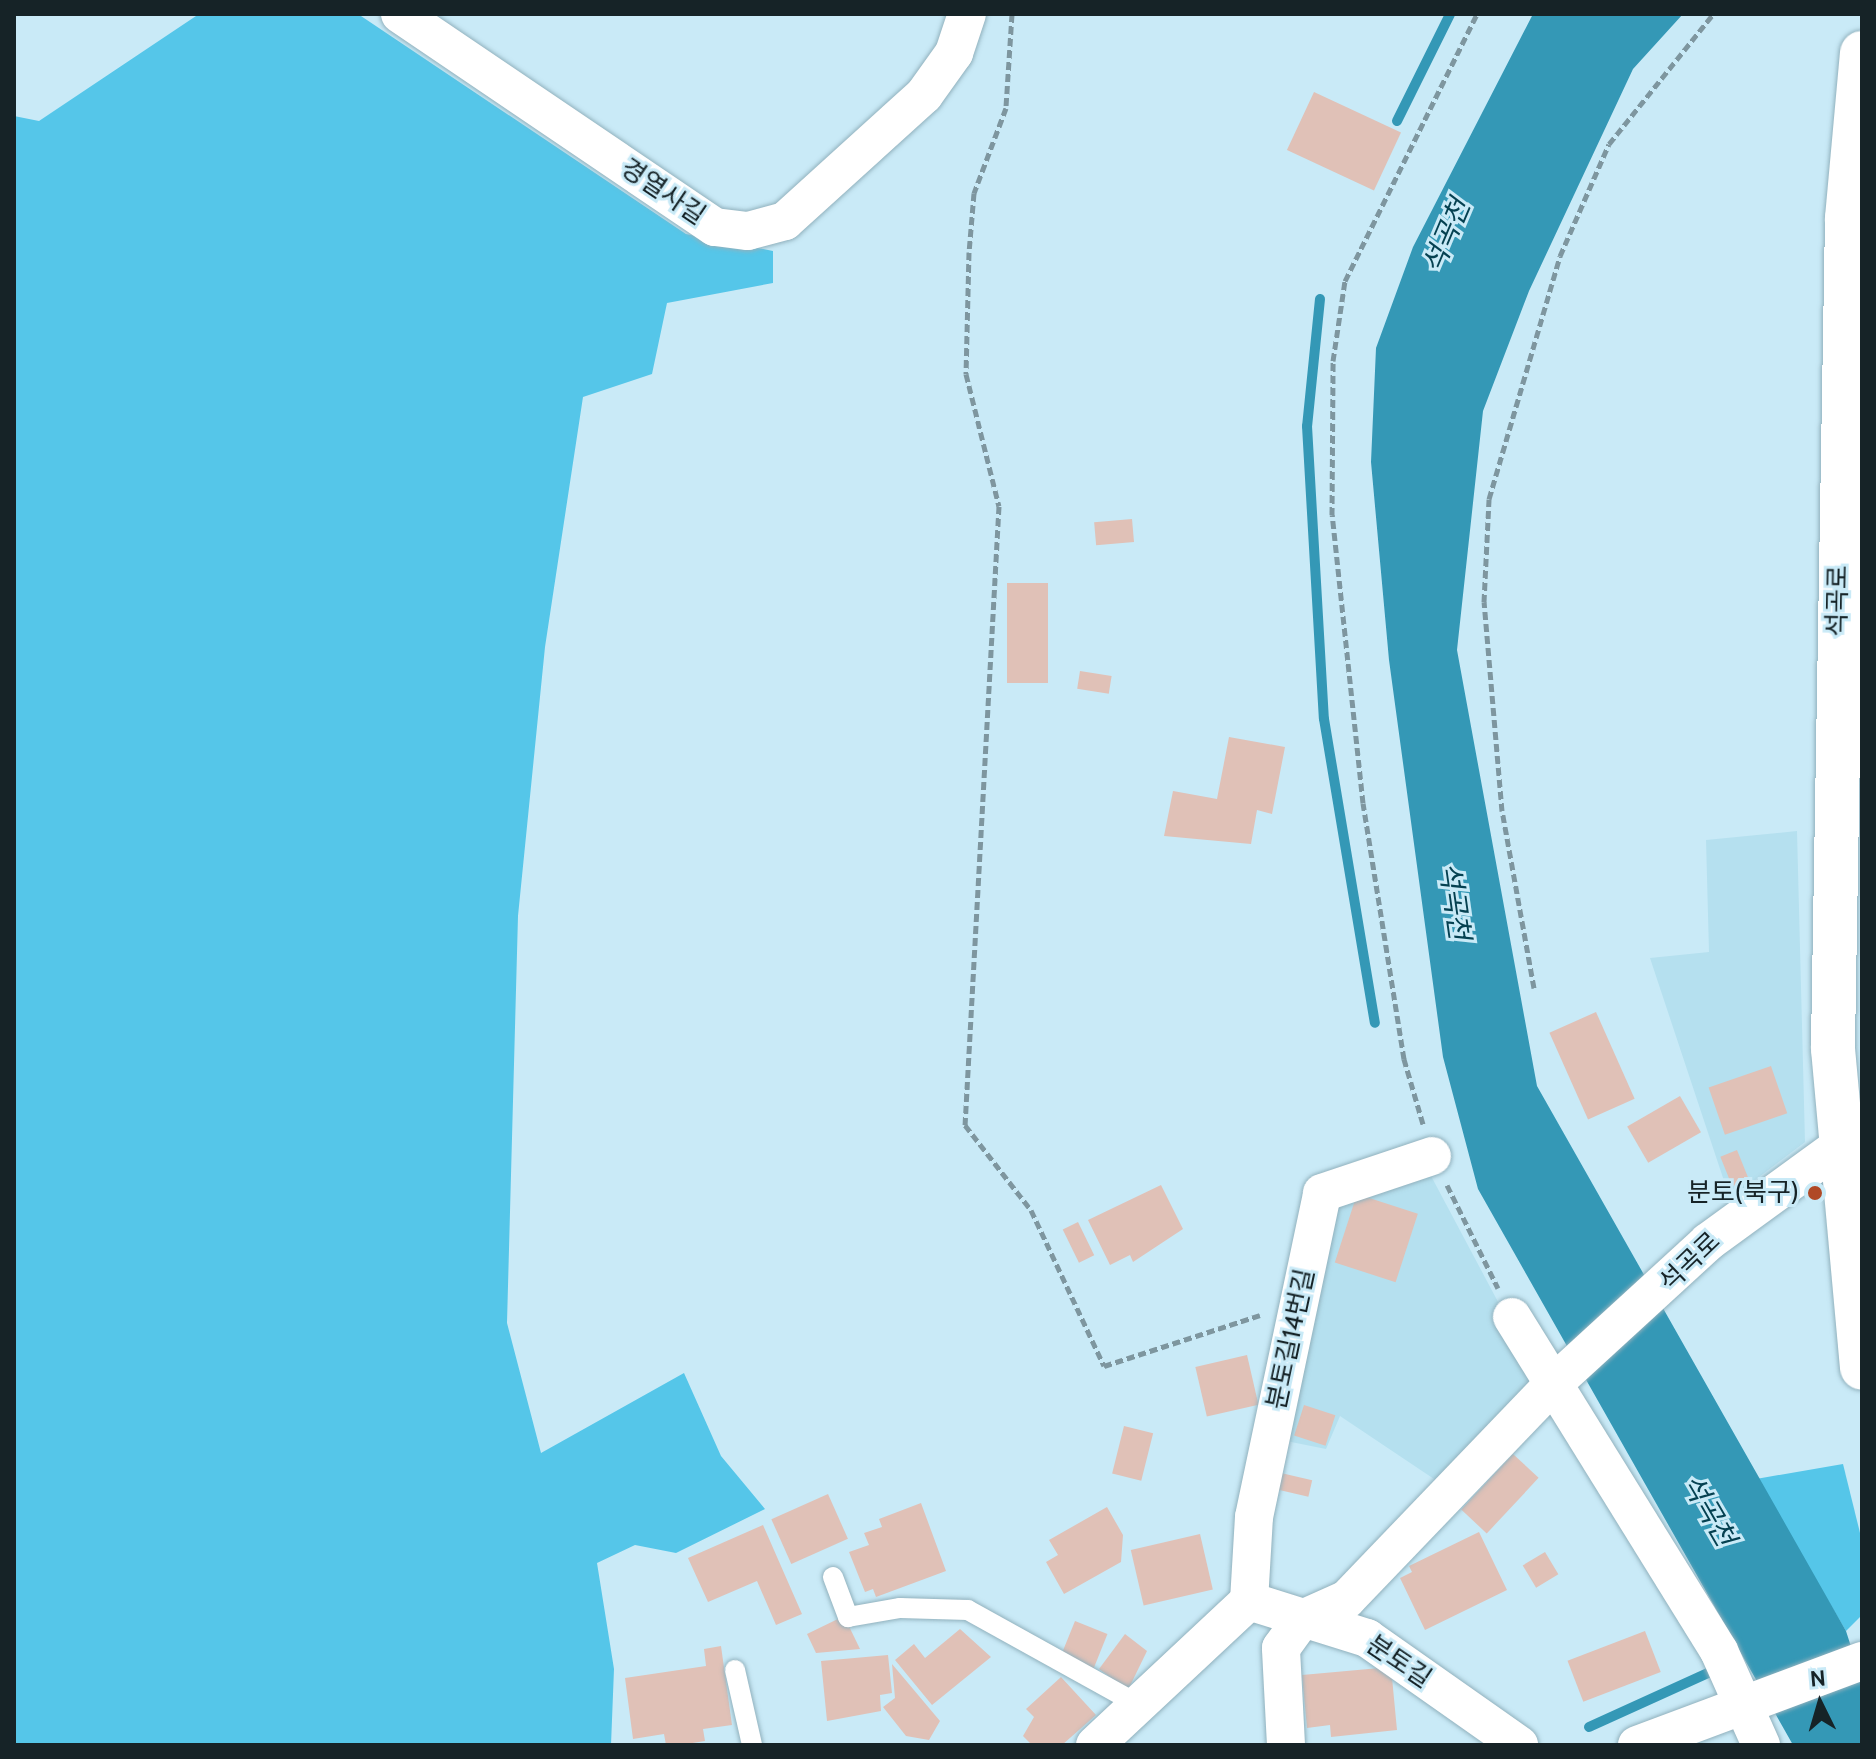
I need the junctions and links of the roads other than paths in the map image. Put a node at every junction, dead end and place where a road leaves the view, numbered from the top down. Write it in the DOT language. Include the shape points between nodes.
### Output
graph roads {
  1 [pos="400,14"];
  2 [pos="967,14"];
  3 [pos="1862,53"];
  4 [pos="1837,1148"];
  5 [pos="1432,1156"];
  6 [pos="1512,1317"];
  7 [pos="1862,1368"];
  8 [pos="1563,1376"];
  9 [pos="833,1577"];
  10 [pos="1249,1601"];
  11 [pos="1302,1619"];
  12 [pos="1862,1661"];
  13 [pos="735,1670"];
  14 [pos="1750,1699"];
  15 [pos="1136,1703"];
  16 [pos="752,1745"];
  17 [pos="1095,1745"];
  18 [pos="1286,1745"];
  19 [pos="1519,1745"];
  20 [pos="1637,1745"];
  21 [pos="1761,1745"];
  1 -- 2 [label="street, 경열사길" via="715,227 748,231 785,221 924,95 954,53"];
  3 -- 4 [label="street, 석곡로" via="1847,218 1835,733"];
  4 -- 7 [label="street, 석곡로"];
  4 -- 8 [label="street, 석곡로" via="1708,1242"];
  5 -- 10 [label="street, 분토길14번길" via="1322,1193 1254,1517"];
  6 -- 8 [label="street"];
  8 -- 11 [label="street, 석곡로" via="1347,1599"];
  8 -- 14 [label="street"];
  9 -- 15 [label="lane" via="848,1617 968,1610"];
  10 -- 11 [label="street"];
  10 -- 15 [label="street"];
  11 -- 18 [label="street" via="1281,1648"];
  11 -- 19 [label="street, 분토길" via="1367,1638"];
  12 -- 14 [label="street"];
  13 -- 16 [label="lane"];
  14 -- 20 [label="street"];
  14 -- 21 [label="street"];
  15 -- 17 [label="street"];
}
